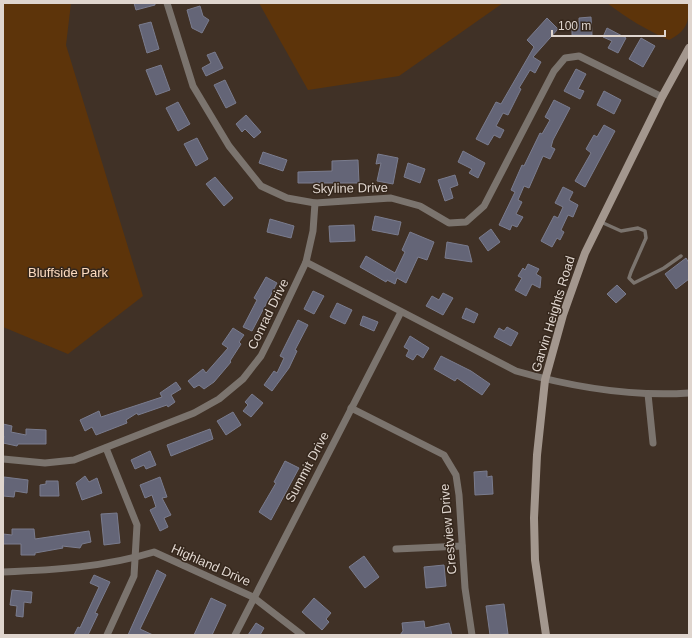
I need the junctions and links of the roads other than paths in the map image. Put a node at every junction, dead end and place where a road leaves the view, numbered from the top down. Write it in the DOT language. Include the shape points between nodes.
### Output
graph roads {
  1 [pos="167,3"];
  2 [pos="689,48"];
  3 [pos="662,97"];
  4 [pos="315,202"];
  5 [pos="600,222"];
  6 [pos="682,256"];
  7 [pos="306,262"];
  8 [pos="402,312"];
  9 [pos="545,380"];
  10 [pos="689,393"];
  11 [pos="648,394"];
  12 [pos="351,408"];
  13 [pos="652,443"];
  14 [pos="106,448"];
  15 [pos="3,459"];
  16 [pos="462,546"];
  17 [pos="396,549"];
  18 [pos="135,558"];
  19 [pos="3,572"];
  20 [pos="253,597"];
  21 [pos="108,635"];
  22 [pos="234,635"];
  23 [pos="302,635"];
  24 [pos="472,635"];
  25 [pos="546,635"];
  1 -- 4 [label="street, Skyline Drive" via="193,86 229,146 261,186 287,198"];
  2 -- 3 [label="main road, Garvin Heights Road"];
  3 -- 4 [label="street, Skyline Drive" via="579,56 565,58 554,71 484,206 466,222 449,223 420,206 391,198"];
  3 -- 5 [label="main road, Garvin Heights Road"];
  4 -- 7 [label="street, Conrad Drive" via="313,231"];
  5 -- 6 [label="lane" via="621,231 638,228 645,231 646,238 629,278 634,283"];
  5 -- 9 [label="main road, Garvin Heights Road" via="585,253 568,301"];
  7 -- 8 [label="street"];
  7 -- 14 [label="street, Conrad Drive" via="261,356 243,379 219,399 194,413"];
  8 -- 9 [label="street" via="516,371"];
  8 -- 12 [label="street, Summit Drive"];
  9 -- 11 [label="street" via="615,392"];
  9 -- 25 [label="main road, Garvin Heights Road" via="537,455 534,518 535,560"];
  10 -- 11 [label="street"];
  11 -- 13 [label="street"];
  12 -- 16 [label="street, Crestview Drive" via="444,455 456,475"];
  12 -- 20 [label="street, Summit Drive"];
  14 -- 15 [label="street, Conrad Drive" via="74,460 46,463"];
  14 -- 18 [label="street" via="137,525"];
  16 -- 17 [label="street"];
  16 -- 24 [label="street, Crestview Drive"];
  18 -- 19 [label="street, Highland Drive" via="90,566"];
  18 -- 20 [label="street, Highland Drive" via="154,552"];
  18 -- 21 [label="street" via="134,576"];
  20 -- 22 [label="street, Summit Drive"];
  20 -- 23 [label="street, Highland Drive"];
}
